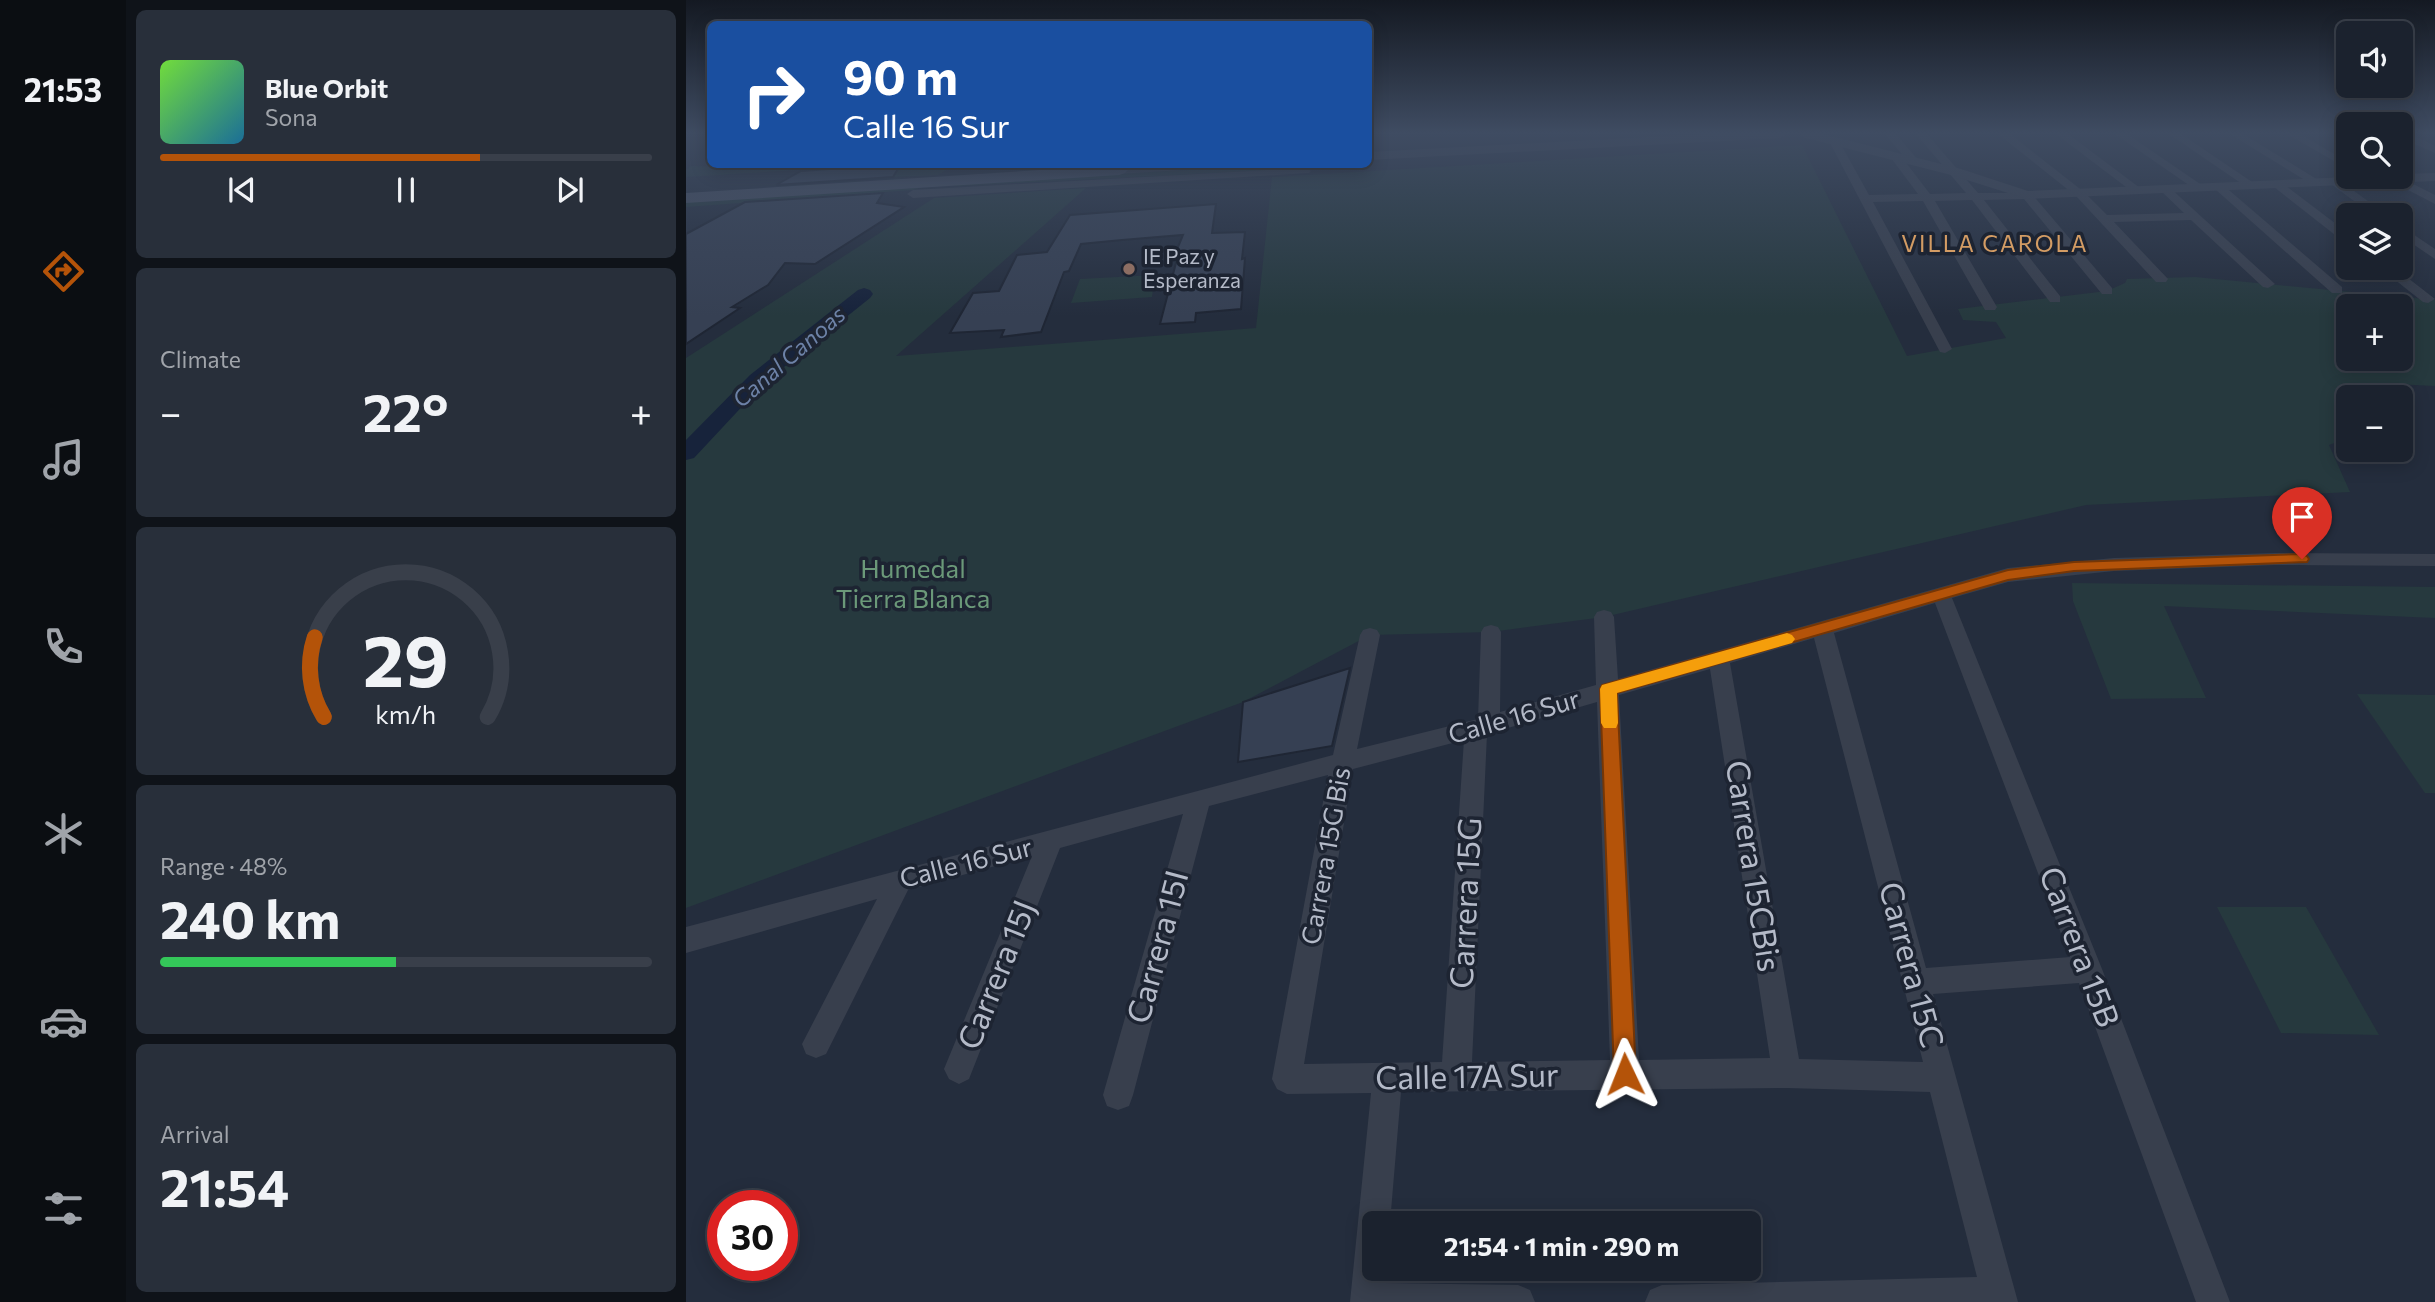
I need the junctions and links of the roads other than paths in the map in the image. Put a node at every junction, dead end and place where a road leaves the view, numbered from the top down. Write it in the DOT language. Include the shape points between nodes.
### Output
graph roads {
  1 [pos="730,195"];
  2 [pos="903,195"];
  3 [pos="1864,195"];
  4 [pos="1925,195"];
  5 [pos="2027,195"];
  6 [pos="2040,195"];
  7 [pos="2081,195"];
  8 [pos="2171,195"];
  9 [pos="2228,195"];
  10 [pos="2291,195"];
  11 [pos="1975,197"];
  12 [pos="686,198"];
  13 [pos="1927,198"];
  14 [pos="1866,199"];
  15 [pos="686,211"];
  16 [pos="2194,216"];
  17 [pos="2103,219"];
  18 [pos="2336,230"];
  19 [pos="2413,239"];
  20 [pos="2435,255"];
  21 [pos="2161,279"];
  22 [pos="2403,280"];
  23 [pos="2268,284"];
  24 [pos="2337,290"];
  25 [pos="2107,291"];
  26 [pos="2054,299"];
  27 [pos="2428,299"];
  28 [pos="1990,307"];
  29 [pos="1945,349"];
  30 [pos="2435,560"];
  31 [pos="1941,594"];
  32 [pos="1604,617"];
  33 [pos="1822,628"];
  34 [pos="1491,632"];
  35 [pos="1370,635"];
  36 [pos="1719,660"];
  37 [pos="1608,689"];
  38 [pos="1483,727"];
  39 [pos="1342,765"];
  40 [pos="1199,799"];
  41 [pos="1049,842"];
  42 [pos="900,880"];
  43 [pos="686,940"];
  44 [pos="2088,969"];
  45 [pos="1916,982"];
  46 [pos="816,1044"];
  47 [pos="959,1069"];
  48 [pos="1787,1073"];
  49 [pos="1625,1074"];
  50 [pos="1941,1077"];
  51 [pos="1455,1078"];
  52 [pos="1287,1079"];
  53 [pos="1387,1079"];
  54 [pos="1118,1096"];
  55 [pos="1375,1211"];
  56 [pos="1369,1281"];
  57 [pos="1999,1298"];
  58 [pos="1802,1300"];
  59 [pos="1367,1301"];
  60 [pos="1518,1302"];
  61 [pos="1662,1302"];
  62 [pos="2213,1302"];
  1 -- 12 [label="main road"];
  2 -- 15 [label="main road"];
  3 -- 14 [label="street"];
  4 -- 13 [label="street"];
  5 -- 6 [label="street"];
  5 -- 11 [label="street"];
  5 -- 25 [label="street"];
  7 -- 17 [label="street"];
  8 -- 16 [label="street"];
  9 -- 24 [label="street"];
  10 -- 18 [label="street"];
  11 -- 13 [label="street"];
  11 -- 26 [label="street"];
  13 -- 14 [label="street"];
  13 -- 28 [label="street"];
  14 -- 29 [label="street"];
  16 -- 17 [label="street"];
  16 -- 23 [label="street"];
  17 -- 21 [label="street"];
  19 -- 20 [label="street"];
  22 -- 27 [label="street"];
  30 -- 31 [label="street, Calle 16 Sur" via="2328,558 2074,566 2008,575"];
  31 -- 33 [label="street, Calle 16 Sur"];
  31 -- 44 [label="street, Carrera 15B"];
  32 -- 37 [label="street"];
  33 -- 36 [label="street, Calle 16 Sur"];
  33 -- 45 [label="street, Carrera 15C"];
  34 -- 38 [label="street, Carrera 15G"];
  35 -- 39 [label="street, Carrera 15G Bis"];
  36 -- 37 [label="street, Calle 16 Sur"];
  36 -- 48 [label="street, Carrera 15CBis"];
  37 -- 38 [label="street, Calle 16 Sur"];
  37 -- 49 [label="street"];
  38 -- 39 [label="street, Calle 16 Sur"];
  38 -- 51 [label="street, Carrera 15G"];
  39 -- 40 [label="street, Calle 16 Sur"];
  39 -- 52 [label="street, Carrera 15G Bis"];
  40 -- 41 [label="street, Calle 16 Sur"];
  40 -- 54 [label="street, Carrera 15I"];
  41 -- 42 [label="street, Calle 16 Sur"];
  41 -- 47 [label="street, Carrera 15J"];
  42 -- 43 [label="street, Calle 16 Sur"];
  42 -- 46 [label="street"];
  44 -- 45 [label="street"];
  44 -- 62 [label="street, Carrera 15B"];
  45 -- 50 [label="street, Carrera 15C"];
  48 -- 49 [label="street, Calle 17A Sur"];
  48 -- 50 [label="street, Calle 17A Sur"];
  49 -- 51 [label="street, Calle 17A Sur"];
  50 -- 57 [label="street, Carrera 15C"];
  51 -- 53 [label="street, Calle 17A Sur"];
  52 -- 53 [label="street, Calle 17A Sur"];
  53 -- 55 [label="street"];
  56 -- 59 [label="street"];
  57 -- 58 [label="street"];
  58 -- 61 [label="street"];
  59 -- 60 [label="street"];
}
